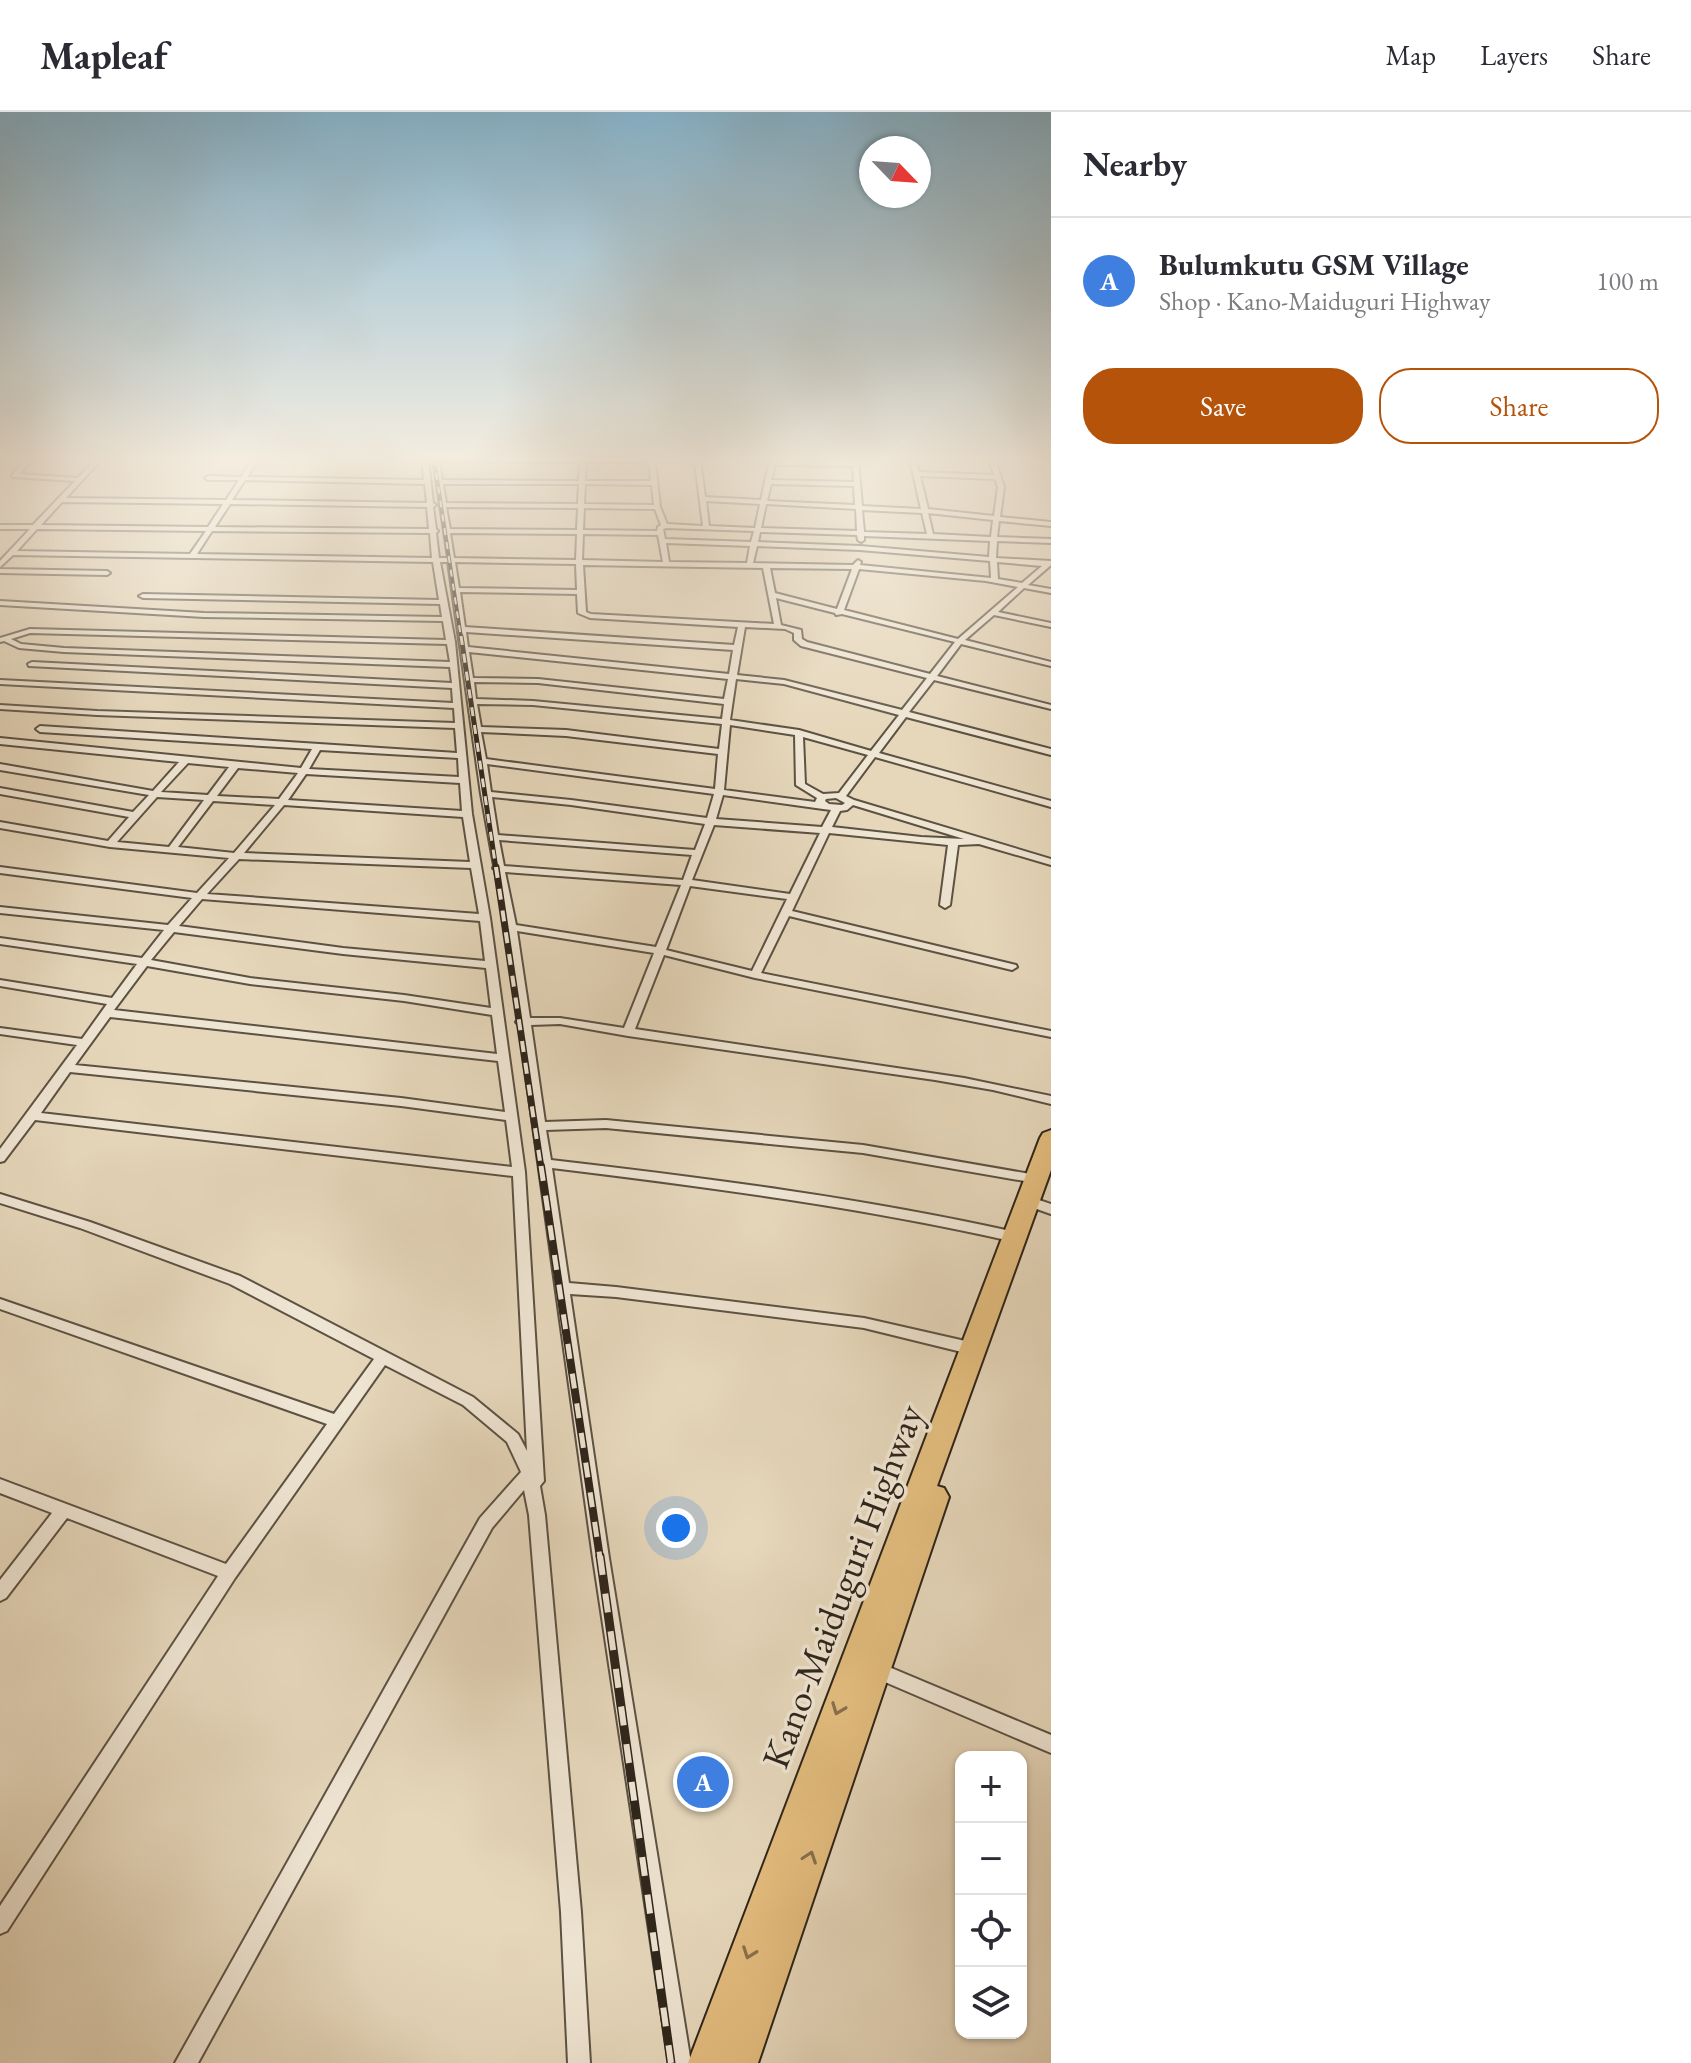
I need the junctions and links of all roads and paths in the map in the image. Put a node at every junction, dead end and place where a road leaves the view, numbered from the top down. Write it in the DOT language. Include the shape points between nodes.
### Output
graph roads {
  1 [pos="13,550"];
  2 [pos="196,550"];
  3 [pos="438,550"];
  4 [pos="449,550"];
  5 [pos="579,550"];
  6 [pos="665,550"];
  7 [pos="753,550"];
  8 [pos="860,550"];
  9 [pos="887,550"];
  10 [pos="993,550"];
  11 [pos="10,553"];
  12 [pos="193,555"];
  13 [pos="993,558"];
  14 [pos="436,559"];
  15 [pos="453,559"];
  16 [pos="579,561"];
  17 [pos="666,562"];
  18 [pos="750,563"];
  19 [pos="1049,563"];
  20 [pos="766,564"];
  21 [pos="0,565"];
  22 [pos="857,567"];
  23 [pos="0,571"];
  24 [pos="107,573"];
  25 [pos="995,580"];
  26 [pos="1024,584"];
  27 [pos="456,590"];
  28 [pos="1051,591"];
  29 [pos="578,592"];
  30 [pos="773,595"];
  31 [pos="143,596"];
  32 [pos="443,602"];
  33 [pos="0,603"];
  34 [pos="839,613"];
  35 [pos="993,613"];
  36 [pos="446,619"];
  37 [pos="742,624"];
  38 [pos="1051,625"];
  39 [pos="778,626"];
  40 [pos="462,629"];
  41 [pos="3,640"];
  42 [pos="451,642"];
  43 [pos="959,642"];
  44 [pos="739,648"];
  45 [pos="467,649"];
  46 [pos="32,664"];
  47 [pos="1051,664"];
  48 [pos="454,665"];
  49 [pos="931,676"];
  50 [pos="735,677"];
  51 [pos="471,680"];
  52 [pos="0,682"];
  53 [pos="456,686"];
  54 [pos="475,701"];
  55 [pos="728,702"];
  56 [pos="457,706"];
  57 [pos="0,707"];
  58 [pos="1051,707"];
  59 [pos="902,713"];
  60 [pos="726,723"];
  61 [pos="458,726"];
  62 [pos="40,729"];
  63 [pos="477,729"];
  64 [pos="799,733"];
  65 [pos="0,741"];
  66 [pos="317,747"];
  67 [pos="724,752"];
  68 [pos="1051,752"];
  69 [pos="872,754"];
  70 [pos="461,756"];
  71 [pos="185,760"];
  72 [pos="483,761"];
  73 [pos="236,764"];
  74 [pos="0,767"];
  75 [pos="305,771"];
  76 [pos="463,780"];
  77 [pos="0,791"];
  78 [pos="719,792"];
  79 [pos="156,793"];
  80 [pos="486,794"];
  81 [pos="209,799"];
  82 [pos="846,799"];
  83 [pos="823,802"];
  84 [pos="281,804"];
  85 [pos="1051,804"];
  86 [pos="836,809"];
  87 [pos="467,814"];
  88 [pos="137,816"];
  89 [pos="711,820"];
  90 [pos="0,825"];
  91 [pos="825,830"];
  92 [pos="493,837"];
  93 [pos="978,841"];
  94 [pos="953,843"];
  95 [pos="110,844"];
  96 [pos="171,850"];
  97 [pos="699,853"];
  98 [pos="238,856"];
  99 [pos="1051,862"];
  100 [pos="474,865"];
  101 [pos="498,868"];
  102 [pos="0,870"];
  103 [pos="689,883"];
  104 [pos="200,896"];
  105 [pos="792,897"];
  106 [pos="945,905"];
  107 [pos="0,910"];
  108 [pos="785,912"];
  109 [pos="485,918"];
  110 [pos="511,927"];
  111 [pos="171,928"];
  112 [pos="0,941"];
  113 [pos="659,951"];
  114 [pos="147,962"];
  115 [pos="490,965"];
  116 [pos="1012,967"];
  117 [pos="755,975"];
  118 [pos="0,983"];
  119 [pos="116,1002"];
  120 [pos="498,1012"];
  121 [pos="108,1013"];
  122 [pos="522,1022"];
  123 [pos="0,1031"];
  124 [pos="628,1033"];
  125 [pos="1051,1034"];
  126 [pos="86,1043"];
  127 [pos="504,1058"];
  128 [pos="68,1068"];
  129 [pos="1051,1100"];
  130 [pos="32,1116"];
  131 [pos="513,1117"];
  132 [pos="538,1126"];
  133 [pos="1051,1138"];
  134 [pos="0,1158"];
  135 [pos="544,1163"];
  136 [pos="519,1172"];
  137 [pos="1044,1191"];
  138 [pos="0,1198"];
  139 [pos="1015,1237"];
  140 [pos="563,1288"];
  141 [pos="0,1304"];
  142 [pos="974,1349"];
  143 [pos="383,1357"];
  144 [pos="335,1421"];
  145 [pos="529,1473"];
  146 [pos="0,1486"];
  147 [pos="63,1511"];
  148 [pos="537,1515"];
  149 [pos="229,1573"];
  150 [pos="0,1593"];
  151 [pos="876,1670"];
  152 [pos="1051,1744"];
  153 [pos="0,1924"];
  154 [pos="186,2063"];
  155 [pos="579,2063"];
  156 [pos="680,2063"];
  157 [pos="708,2063"];
  158 [pos="738,2063"];
  1 -- 11 [label="street"];
  2 -- 12 [label="street"];
  3 -- 14 [label="street"];
  4 -- 15 [label="street"];
  5 -- 16 [label="street"];
  6 -- 17 [label="street"];
  7 -- 18 [label="street"];
  8 -- 22 [label="street"];
  9 -- 13 [label="street"];
  10 -- 13 [label="street"];
  11 -- 12 [label="street"];
  11 -- 21 [label="street"];
  12 -- 14 [label="street"];
  13 -- 19 [label="street"];
  13 -- 25 [label="street"];
  14 -- 15 [label="street"];
  14 -- 32 [label="street"];
  15 -- 16 [label="street"];
  15 -- 27 [label="street"];
  16 -- 17 [label="street"];
  16 -- 29 [label="street"];
  17 -- 18 [label="street"];
  18 -- 20 [label="street"];
  19 -- 26 [label="street"];
  20 -- 22 [label="street"];
  20 -- 30 [label="street"];
  22 -- 25 [label="street"];
  22 -- 34 [label="street"];
  23 -- 24 [label="street"];
  25 -- 26 [label="street"];
  26 -- 28 [label="street"];
  26 -- 35 [label="street"];
  27 -- 29 [label="street"];
  27 -- 40 [label="street"];
  29 -- 37 [label="street" via="582,613 590,616"];
  30 -- 34 [label="street"];
  30 -- 39 [label="street"];
  31 -- 32 [label="street"];
  32 -- 36 [label="street"];
  33 -- 36 [label="street" via="204,615"];
  34 -- 43 [label="street"];
  35 -- 38 [label="street"];
  35 -- 43 [label="street"];
  36 -- 42 [label="street"];
  37 -- 39 [label="street"];
  37 -- 44 [label="street"];
  39 -- 49 [label="street" via="795,629 804,644"];
  40 -- 44 [label="street"];
  40 -- 45 [label="street"];
  41 -- 42 [label="street" via="47,631"];
  41 -- 48 [label="street" via="64,650"];
  42 -- 48 [label="street"];
  43 -- 47 [label="street"];
  43 -- 49 [label="street"];
  44 -- 50 [label="street"];
  45 -- 50 [label="street"];
  45 -- 51 [label="street"];
  46 -- 53 [label="street"];
  48 -- 53 [label="street"];
  49 -- 58 [label="street"];
  49 -- 59 [label="street"];
  50 -- 55 [label="street"];
  50 -- 59 [label="street" via="784,682"];
  51 -- 54 [label="street"];
  51 -- 55 [label="street" via="538,681"];
  52 -- 56 [label="street"];
  53 -- 56 [label="street"];
  54 -- 60 [label="street"];
  54 -- 63 [label="street"];
  55 -- 60 [label="street"];
  56 -- 61 [label="street"];
  57 -- 61 [label="street"];
  59 -- 68 [label="street"];
  59 -- 69 [label="street"];
  60 -- 64 [label="street"];
  60 -- 67 [label="street"];
  61 -- 70 [label="street"];
  62 -- 66 [label="street"];
  63 -- 67 [label="street" via="566,733"];
  63 -- 72 [label="street"];
  64 -- 69 [label="street"];
  64 -- 83 [label="street" via="801,785"];
  65 -- 71 [label="street"];
  66 -- 70 [label="street"];
  66 -- 75 [label="street"];
  67 -- 78 [label="street"];
  69 -- 82 [label="street"];
  69 -- 85 [label="street"];
  70 -- 76 [label="street"];
  71 -- 73 [label="street"];
  71 -- 79 [label="street"];
  72 -- 78 [label="street"];
  72 -- 80 [label="street"];
  73 -- 75 [label="street"];
  73 -- 81 [label="street"];
  74 -- 79 [label="street"];
  75 -- 76 [label="street"];
  75 -- 84 [label="street"];
  76 -- 87 [label="street"];
  77 -- 88 [label="street"];
  78 -- 83 [label="street"];
  78 -- 89 [label="street"];
  79 -- 81 [label="street"];
  79 -- 88 [label="street"];
  80 -- 89 [label="street"];
  80 -- 92 [label="street"];
  81 -- 84 [label="street"];
  81 -- 96 [label="street"];
  82 -- 83 [label="street"];
  82 -- 86 [label="street" via="847,807"];
  82 -- 93 [label="street"];
  83 -- 86 [label="street"];
  84 -- 87 [label="street"];
  84 -- 98 [label="street"];
  86 -- 91 [label="street"];
  87 -- 100 [label="street"];
  88 -- 95 [label="street"];
  89 -- 91 [label="street"];
  89 -- 97 [label="street"];
  90 -- 95 [label="street"];
  91 -- 94 [label="street"];
  91 -- 105 [label="street"];
  92 -- 97 [label="street"];
  92 -- 101 [label="street"];
  93 -- 94 [label="street"];
  93 -- 99 [label="street"];
  94 -- 106 [label="street"];
  95 -- 96 [label="street"];
  96 -- 98 [label="street"];
  97 -- 103 [label="street"];
  98 -- 100 [label="street"];
  98 -- 104 [label="street"];
  100 -- 109 [label="street"];
  101 -- 103 [label="street"];
  101 -- 110 [label="street"];
  102 -- 104 [label="street"];
  103 -- 105 [label="street"];
  103 -- 113 [label="street"];
  104 -- 109 [label="street"];
  104 -- 111 [label="street"];
  105 -- 108 [label="street"];
  107 -- 111 [label="street"];
  108 -- 116 [label="street"];
  108 -- 117 [label="street"];
  109 -- 115 [label="street"];
  110 -- 113 [label="street"];
  110 -- 122 [label="street"];
  111 -- 114 [label="street"];
  111 -- 115 [label="street"];
  112 -- 114 [label="street"];
  113 -- 117 [label="street"];
  113 -- 124 [label="street"];
  114 -- 119 [label="street"];
  114 -- 120 [label="street" via="250,981"];
  115 -- 120 [label="street"];
  117 -- 125 [label="street"];
  118 -- 119 [label="street"];
  119 -- 121 [label="street"];
  120 -- 127 [label="street"];
  121 -- 126 [label="street"];
  121 -- 127 [label="street"];
  122 -- 124 [label="street" via="560,1021"];
  122 -- 132 [label="street"];
  123 -- 126 [label="street"];
  124 -- 129 [label="street" via="896,1070"];
  126 -- 128 [label="street"];
  127 -- 131 [label="street"];
  128 -- 130 [label="street"];
  128 -- 131 [label="street"];
  130 -- 134 [label="street"];
  130 -- 136 [label="street"];
  131 -- 136 [label="street"];
  132 -- 135 [label="street"];
  132 -- 137 [label="street" via="606,1124 863,1149"];
  133 -- 137 [label="highway, Kano-Maiduguri Highway"];
  135 -- 139 [label="street" via="792,1195 937,1218"];
  135 -- 140 [label="street"];
  136 -- 148 [label="street"];
  137 -- 139 [label="highway, Kano-Maiduguri Highway"];
  137 -- 151 [label="highway, Kano-Maiduguri Highway"];
  138 -- 143 [label="street" via="235,1280"];
  139 -- 142 [label="highway, Kano-Maiduguri Highway"];
  140 -- 142 [label="street" via="864,1323"];
  140 -- 156 [label="street"];
  141 -- 144 [label="street"];
  142 -- 157 [label="highway, Kano-Maiduguri Highway, one-way"];
  143 -- 144 [label="street"];
  143 -- 145 [label="street" via="487,1416 513,1438"];
  144 -- 149 [label="street"];
  145 -- 148 [label="street"];
  145 -- 154 [label="street" via="486,1523"];
  146 -- 147 [label="street"];
  147 -- 149 [label="street"];
  147 -- 150 [label="street"];
  148 -- 155 [label="street"];
  149 -- 153 [label="street"];
  151 -- 152 [label="street"];
  158 -- 151 [label="highway, Kano-Maiduguri Highway, one-way"];
}
